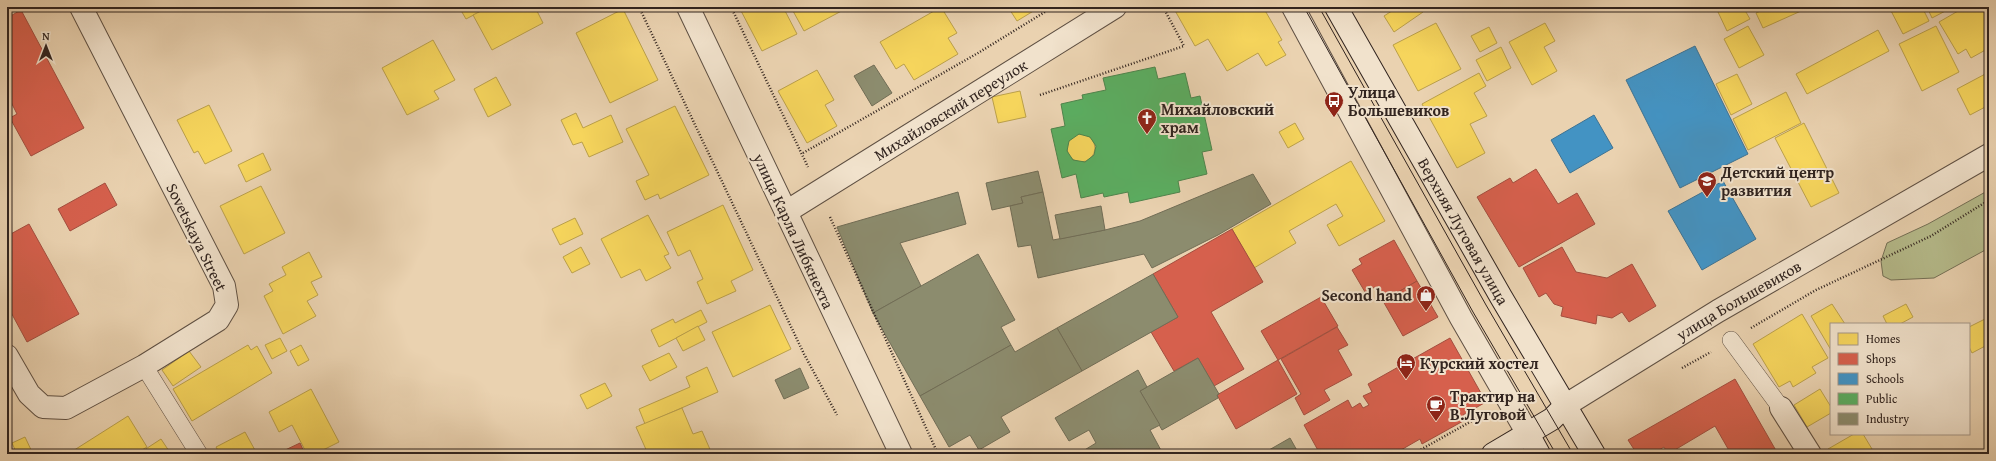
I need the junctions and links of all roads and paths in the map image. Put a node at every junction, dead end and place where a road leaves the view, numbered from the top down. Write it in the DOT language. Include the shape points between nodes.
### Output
graph roads {
  1 [pos="81,7"];
  2 [pos="639,7"];
  3 [pos="688,7"];
  4 [pos="731,7"];
  5 [pos="1053,7"];
  6 [pos="1115,7"];
  7 [pos="1163,7"];
  8 [pos="1292,7"];
  9 [pos="1336,7"];
  10 [pos="1040,96"];
  11 [pos="803,153"];
  12 [pos="1989,155"];
  13 [pos="819,192"];
  14 [pos="1989,200"];
  15 [pos="786,212"];
  16 [pos="1731,340"];
  17 [pos="7,356"];
  18 [pos="144,366"];
  19 [pos="1678,370"];
  20 [pos="1566,405"];
  21 [pos="1781,408"];
  22 [pos="1516,412"];
  23 [pos="837,414"];
  24 [pos="1528,434"];
  25 [pos="199,454"];
  26 [pos="901,454"];
  27 [pos="938,454"];
  28 [pos="1413,454"];
  29 [pos="1493,454"];
  30 [pos="1539,454"];
  31 [pos="1594,454"];
  32 [pos="1810,454"];
  1 -- 18 [label="street, Sovetskaya Street" via="224,286 227,305 218,320"];
  2 -- 23 [label="path" via="797,340"];
  3 -- 15 [label="street, улица Карла Либкнехта"];
  4 -- 11 [label="path"];
  5 -- 11 [label="path"];
  6 -- 13 [label="street, Михайловский переулок"];
  7 -- 10 [label="path" via="1184,46"];
  8 -- 22 [label="street" via="1461,318"];
  9 -- 20 [label="street, Верхняя Луговая улица" via="1501,297"];
  11 -- 13 [label="path"];
  12 -- 20 [label="street, улица Большевиков" via="1718,311"];
  13 -- 15 [label="street, Михайловский переулок"];
  13 -- 27 [label="path"];
  14 -- 16 [label="path" via="1932,236 1816,290"];
  15 -- 26 [label="street, улица Карла Либкнехта"];
  16 -- 19 [label="path"];
  16 -- 21 [label="lane"];
  17 -- 18 [label="street, Sovetskaya Street" via="29,394 43,407 66,408"];
  18 -- 25 [label="lane"];
  20 -- 24 [label="street, улица Большевиков" via="1552,419"];
  20 -- 31 [label="street, Верхняя Луговая улица"];
  21 -- 32 [label="street"];
  22 -- 24 [label="street"];
  22 -- 28 [label="path" via="1496,407"];
  24 -- 29 [label="street, улица Большевиков"];
  24 -- 30 [label="street"];
}
